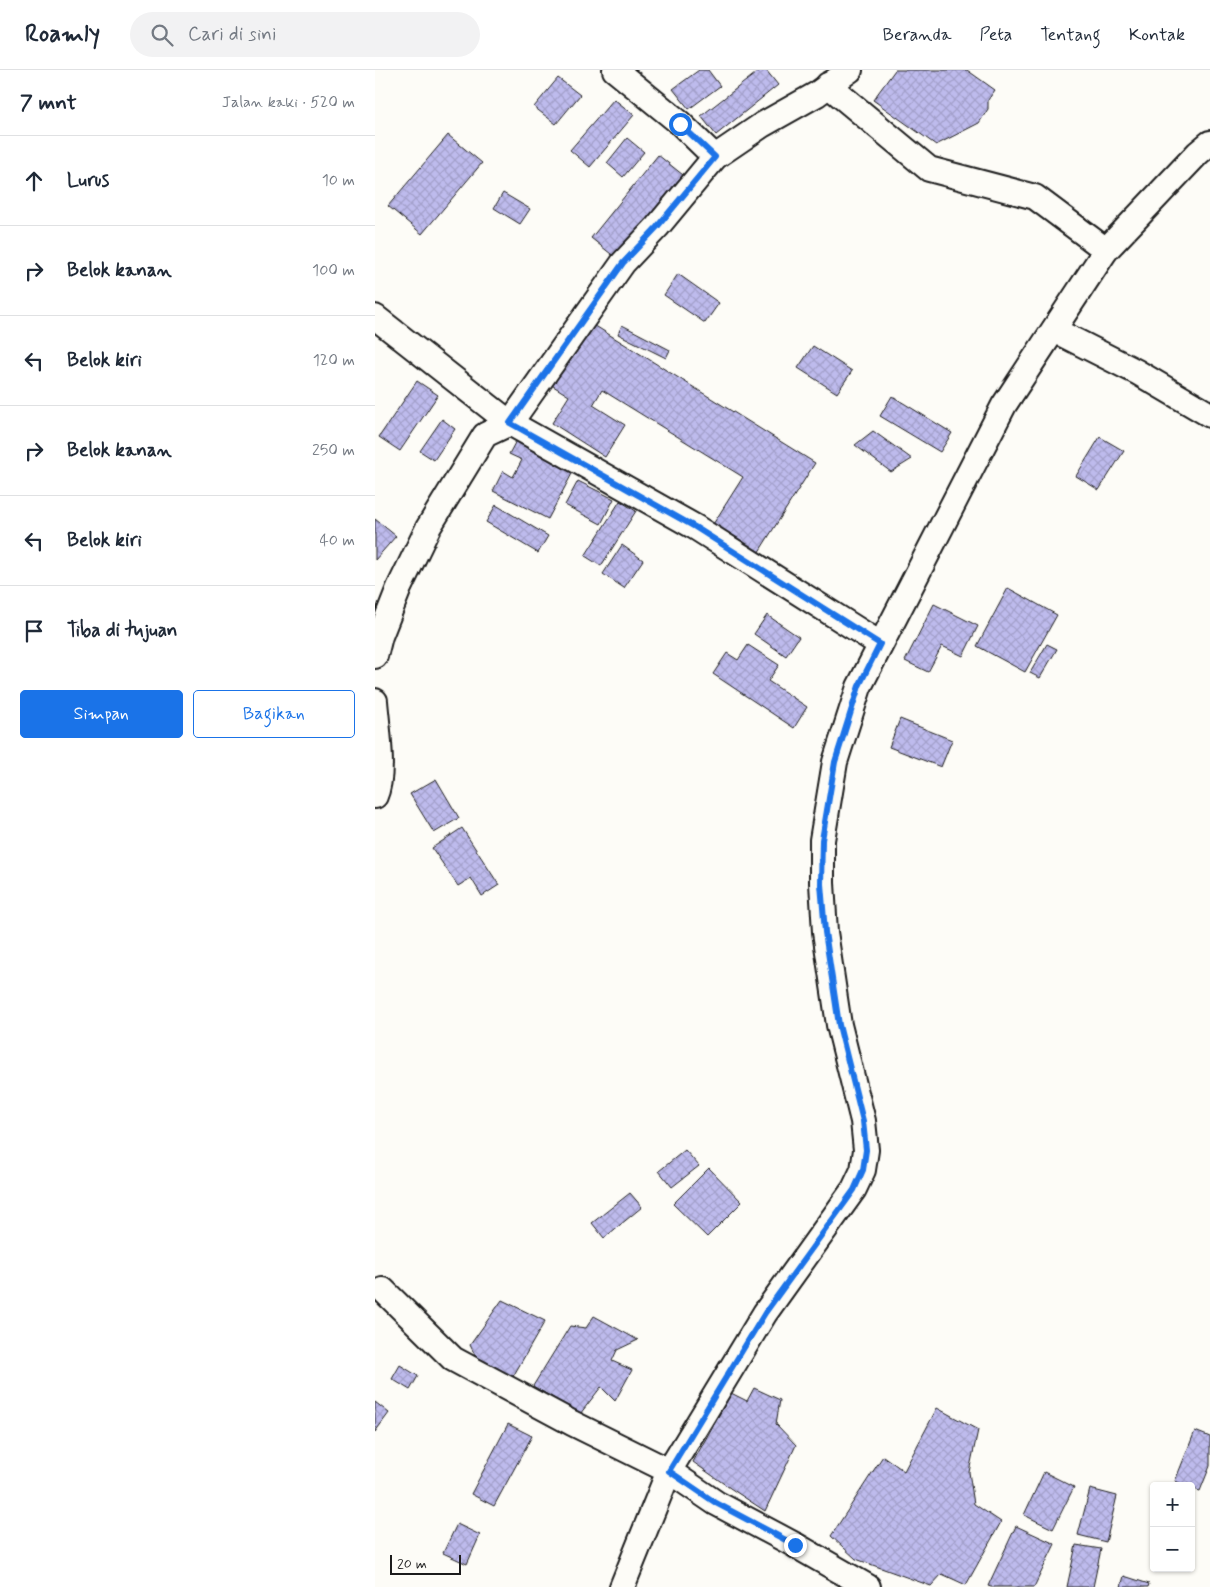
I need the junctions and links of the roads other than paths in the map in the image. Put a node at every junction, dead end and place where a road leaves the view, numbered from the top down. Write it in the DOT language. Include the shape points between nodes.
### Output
graph roads {
  1 [pos="615,70"];
  2 [pos="850,70"];
  3 [pos="828,85"];
  4 [pos="1210,143"];
  5 [pos="715,157"];
  6 [pos="1106,250"];
  7 [pos="375,317"];
  8 [pos="1054,330"];
  9 [pos="1210,415"];
  10 [pos="510,423"];
  11 [pos="880,644"];
  12 [pos="375,656"];
  13 [pos="375,701"];
  14 [pos="375,796"];
  15 [pos="377,1287"];
  16 [pos="669,1471"];
  17 [pos="622,1587"];
  18 [pos="868,1587"];
  1 -- 5 [label="street"];
  2 -- 3 [label="street"];
  3 -- 5 [label="street"];
  3 -- 6 [label="street" via="929,169 1035,197"];
  4 -- 6 [label="street"];
  5 -- 10 [label="street" via="623,263"];
  6 -- 8 [label="street"];
  7 -- 10 [label="street"];
  8 -- 9 [label="street" via="1137,372"];
  8 -- 11 [label="street" via="1004,405"];
  10 -- 11 [label="street" via="695,527"];
  10 -- 12 [label="street" via="485,435 428,528 399,588"];
  11 -- 16 [label="street" via="859,686 835,762 822,840 825,932 839,1025 863,1121 866,1150 863,1170 854,1190 765,1313"];
  13 -- 14 [label="street" via="379,771"];
  15 -- 16 [label="street" via="453,1359"];
  16 -- 17 [label="street"];
  16 -- 18 [label="street" via="716,1503"];
}
